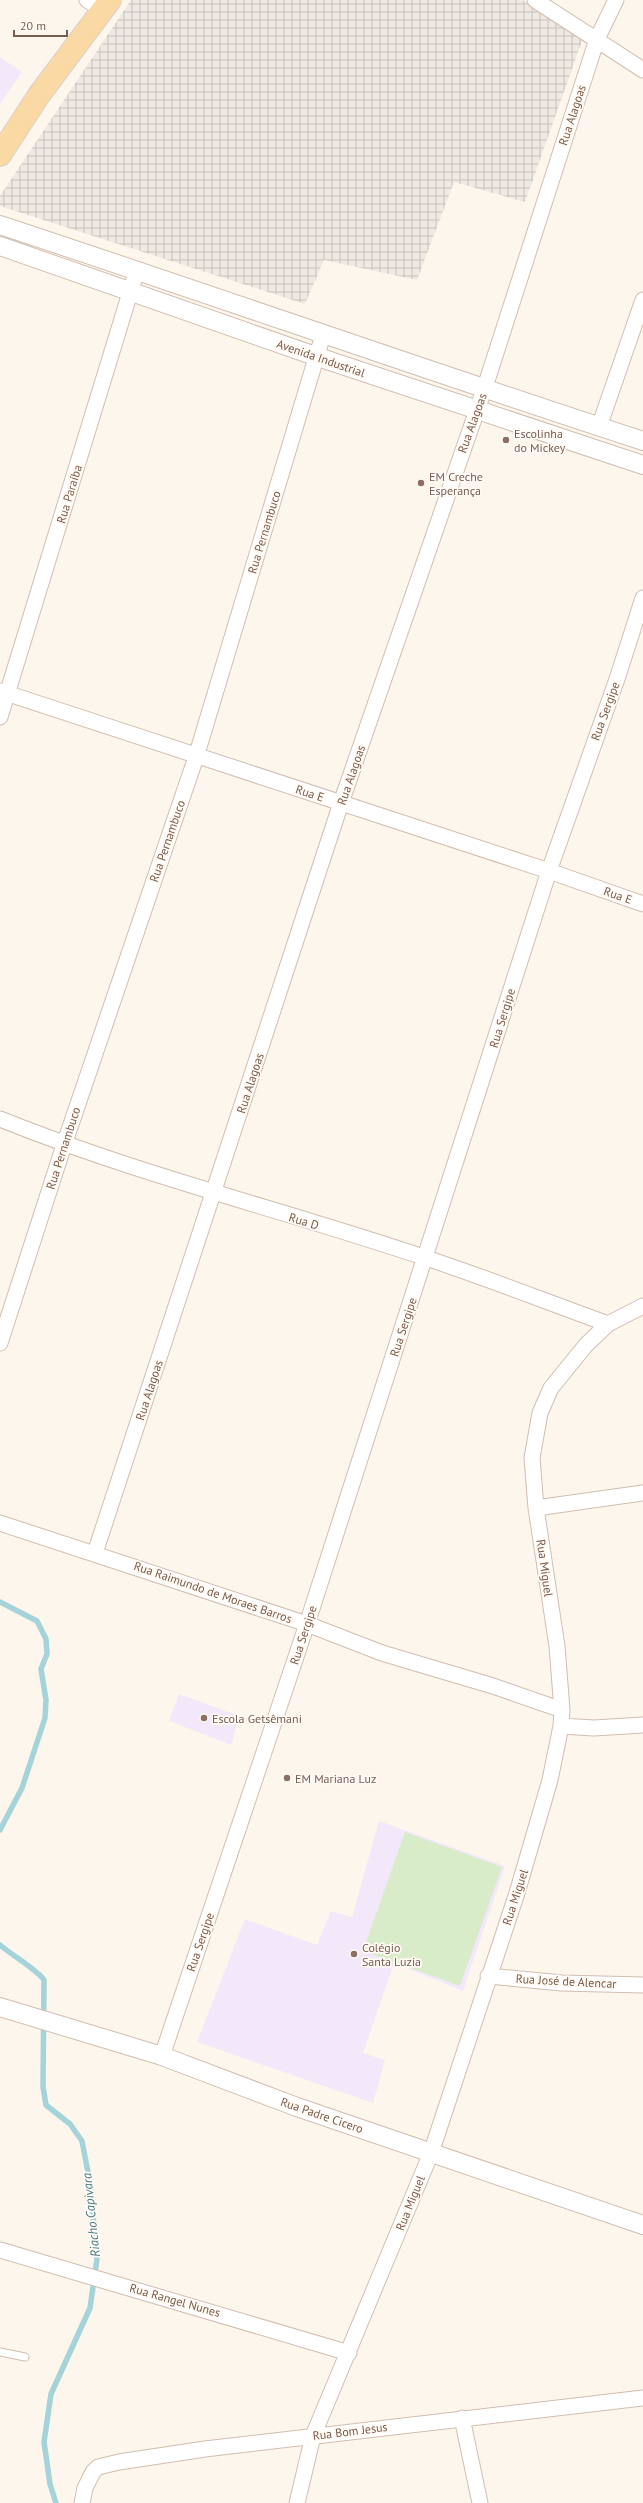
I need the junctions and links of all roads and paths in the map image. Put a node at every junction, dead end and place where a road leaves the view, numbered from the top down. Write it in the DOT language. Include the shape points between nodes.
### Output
graph roads {
  1 [pos="535,0"];
  2 [pos="616,0"];
  3 [pos="98,2"];
  4 [pos="597,39"];
  5 [pos="643,70"];
  6 [pos="39,96"];
  7 [pos="0,140"];
  8 [pos="0,155"];
  9 [pos="0,225"];
  10 [pos="0,246"];
  11 [pos="137,270"];
  12 [pos="130,293"];
  13 [pos="643,300"];
  14 [pos="323,335"];
  15 [pos="318,357"];
  16 [pos="485,387"];
  17 [pos="476,411"];
  18 [pos="599,427"];
  19 [pos="643,441"];
  20 [pos="643,465"];
  21 [pos="643,598"];
  22 [pos="4,693"];
  23 [pos="0,717"];
  24 [pos="196,757"];
  25 [pos="341,803"];
  26 [pos="549,871"];
  27 [pos="643,904"];
  28 [pos="0,1119"];
  29 [pos="64,1145"];
  30 [pos="214,1194"];
  31 [pos="426,1258"];
  32 [pos="643,1306"];
  33 [pos="608,1324"];
  34 [pos="0,1343"];
  35 [pos="643,1493"];
  36 [pos="536,1508"];
  37 [pos="0,1523"];
  38 [pos="95,1553"];
  39 [pos="307,1624"];
  40 [pos="562,1710"];
  41 [pos="643,1725"];
  42 [pos="561,1726"];
  43 [pos="488,1976"];
  44 [pos="643,1985"];
  45 [pos="0,2007"];
  46 [pos="162,2056"];
  47 [pos="431,2153"];
  48 [pos="643,2225"];
  49 [pos="0,2250"];
  50 [pos="0,2352"];
  51 [pos="349,2353"];
  52 [pos="25,2357"];
  53 [pos="643,2398"];
  54 [pos="462,2418"];
  55 [pos="313,2436"];
  56 [pos="82,2503"];
  57 [pos="297,2503"];
  58 [pos="480,2503"];
  1 -- 4 [label="street"];
  2 -- 4 [label="street, Rua Alagoas"];
  3 -- 6 [label="main road"];
  4 -- 5 [label="street"];
  4 -- 16 [label="street, Rua Alagoas"];
  6 -- 7 [label="main road"];
  6 -- 8 [label="main road"];
  9 -- 11 [label="street, Avenida Industrial"];
  10 -- 12 [label="street, Avenida Industrial"];
  11 -- 12 [label="street, Rua Paraíba"];
  11 -- 14 [label="street, Avenida Industrial"];
  12 -- 15 [label="street, Avenida Industrial"];
  12 -- 22 [label="street, Rua Paraíba"];
  13 -- 18 [label="street"];
  14 -- 15 [label="street, Rua Pernambuco"];
  14 -- 16 [label="street, Avenida Industrial"];
  15 -- 17 [label="street, Avenida Industrial"];
  15 -- 24 [label="street, Rua Pernambuco"];
  16 -- 17 [label="street, Rua Alagoas"];
  16 -- 18 [label="street, Avenida Industrial"];
  17 -- 20 [label="street, Avenida Industrial"];
  17 -- 25 [label="street, Rua Alagoas"];
  18 -- 19 [label="street, Avenida Industrial"];
  21 -- 26 [label="street, Rua Sergipe"];
  22 -- 23 [label="street, Rua Paraíba"];
  22 -- 24 [label="street, Rua E"];
  24 -- 25 [label="street, Rua E"];
  24 -- 29 [label="street, Rua Pernambuco"];
  25 -- 26 [label="street, Rua E"];
  25 -- 30 [label="street, Rua Alagoas"];
  26 -- 27 [label="street, Rua E"];
  26 -- 31 [label="street, Rua Sergipe"];
  28 -- 29 [label="street, Rua D"];
  29 -- 30 [label="street, Rua D"];
  29 -- 34 [label="street, Rua Pernambuco"];
  30 -- 31 [label="street, Rua D"];
  30 -- 38 [label="street, Rua Alagoas"];
  31 -- 33 [label="street, Rua D"];
  31 -- 39 [label="street, Rua Sergipe"];
  32 -- 33 [label="street, Rua Miguel"];
  33 -- 36 [label="street, Rua Miguel" via="551,1388 540,1413 532,1458"];
  35 -- 36 [label="street"];
  36 -- 40 [label="street, Rua Miguel" via="556,1646"];
  37 -- 38 [label="street, Rua Raimundo de Moraes Barros"];
  38 -- 39 [label="street, Rua Raimundo de Moraes Barros"];
  39 -- 40 [label="street, Rua Raimundo de Moraes Barros" via="382,1653 493,1686"];
  39 -- 46 [label="street, Rua Sergipe"];
  40 -- 42 [label="street, Rua Miguel"];
  41 -- 42 [label="street" via="594,1728"];
  42 -- 43 [label="street, Rua Miguel" via="550,1780"];
  43 -- 44 [label="street, Rua José de Alencar" via="562,1983"];
  43 -- 47 [label="street, Rua Miguel"];
  45 -- 46 [label="street, Rua Padre Cicero"];
  46 -- 47 [label="street, Rua Padre Cicero" via="297,2107"];
  47 -- 48 [label="street, Rua Padre Cicero"];
  47 -- 51 [label="street, Rua Miguel"];
  49 -- 51 [label="street, Rua Rangel Nunes"];
  50 -- 52 [label="lane"];
  51 -- 55 [label="street, Rua Miguel"];
  53 -- 54 [label="street, Rua Bom Jesus"];
  54 -- 55 [label="street, Rua Bom Jesus"];
  54 -- 58 [label="street"];
  55 -- 56 [label="street, Rua Bom Jesus" via="205,2449 101,2466 88,2478"];
  55 -- 57 [label="street, Rua Miguel"];
}
